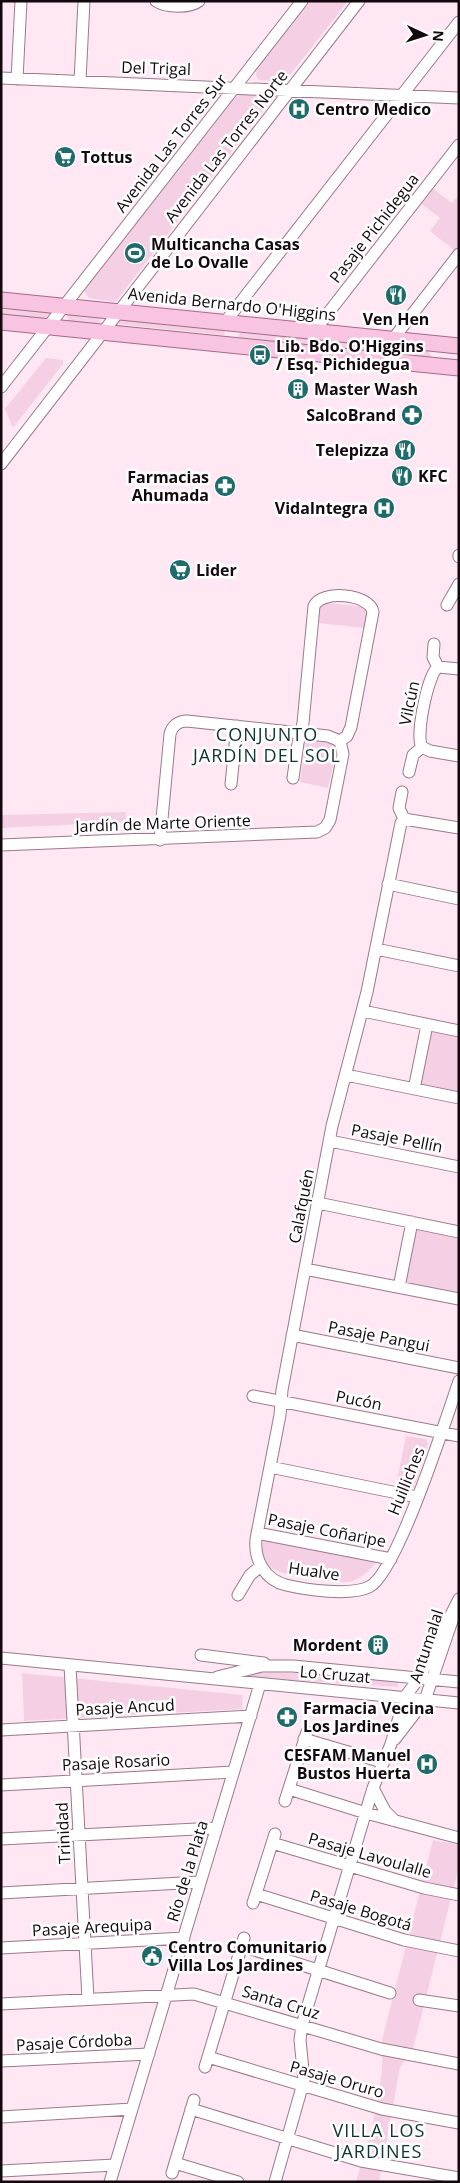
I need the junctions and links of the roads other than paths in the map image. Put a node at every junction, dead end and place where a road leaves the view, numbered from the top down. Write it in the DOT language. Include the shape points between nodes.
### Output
graph roads {
  1 [pos="20,1"];
  2 [pos="84,1"];
  3 [pos="156,1"];
  4 [pos="199,1"];
  5 [pos="302,1"];
  6 [pos="359,1"];
  7 [pos="459,22"];
  8 [pos="1,78"];
  9 [pos="17,79"];
  10 [pos="80,81"];
  11 [pos="235,87"];
  12 [pos="291,90"];
  13 [pos="402,95"];
  14 [pos="459,98"];
  15 [pos="459,145"];
  16 [pos="459,254"];
  17 [pos="1,300"];
  18 [pos="66,305"];
  19 [pos="119,310"];
  20 [pos="226,321"];
  21 [pos="1,322"];
  22 [pos="50,326"];
  23 [pos="310,330"];
  24 [pos="103,331"];
  25 [pos="393,339"];
  26 [pos="432,343"];
  27 [pos="459,346"];
  28 [pos="303,352"];
  29 [pos="430,365"];
  30 [pos="459,368"];
  31 [pos="1,387"];
  32 [pos="1,464"];
  33 [pos="459,584"];
  34 [pos="447,605"];
  35 [pos="434,644"];
  36 [pos="438,667"];
  37 [pos="459,670"];
  38 [pos="237,726"];
  39 [pos="300,733"];
  40 [pos="340,741"];
  41 [pos="422,747"];
  42 [pos="459,756"];
  43 [pos="409,772"];
  44 [pos="294,778"];
  45 [pos="231,784"];
  46 [pos="402,792"];
  47 [pos="404,818"];
  48 [pos="459,828"];
  49 [pos="160,840"];
  50 [pos="1,845"];
  51 [pos="388,884"];
  52 [pos="459,899"];
  53 [pos="376,949"];
  54 [pos="459,966"];
  55 [pos="363,1011"];
  56 [pos="427,1025"];
  57 [pos="459,1031"];
  58 [pos="346,1075"];
  59 [pos="414,1089"];
  60 [pos="459,1098"];
  61 [pos="330,1141"];
  62 [pos="459,1167"];
  63 [pos="318,1203"];
  64 [pos="412,1222"];
  65 [pos="459,1232"];
  66 [pos="305,1269"];
  67 [pos="398,1287"];
  68 [pos="459,1299"];
  69 [pos="292,1335"];
  70 [pos="459,1368"];
  71 [pos="459,1380"];
  72 [pos="253,1396"];
  73 [pos="281,1401"];
  74 [pos="442,1433"];
  75 [pos="459,1436"];
  76 [pos="270,1466"];
  77 [pos="417,1497"];
  78 [pos="257,1533"];
  79 [pos="391,1559"];
  80 [pos="261,1566"];
  81 [pos="370,1587"];
  82 [pos="238,1596"];
  83 [pos="458,1600"];
  84 [pos="201,1655"];
  85 [pos="1,1658"];
  86 [pos="70,1666"];
  87 [pos="293,1666"];
  88 [pos="419,1678"];
  89 [pos="433,1679"];
  90 [pos="208,1680"];
  91 [pos="459,1682"];
  92 [pos="260,1684"];
  93 [pos="405,1697"];
  94 [pos="425,1700"];
  95 [pos="459,1703"];
  96 [pos="251,1716"];
  97 [pos="73,1726"];
  98 [pos="1,1730"];
  99 [pos="391,1744"];
  100 [pos="382,1762"];
  101 [pos="233,1772"];
  102 [pos="76,1781"];
  103 [pos="1,1785"];
  104 [pos="374,1788"];
  105 [pos="366,1813"];
  106 [pos="395,1821"];
  107 [pos="216,1828"];
  108 [pos="79,1835"];
  109 [pos="1,1838"];
  110 [pos="459,1838"];
  111 [pos="350,1866"];
  112 [pos="200,1882"];
  113 [pos="82,1889"];
  114 [pos="1,1893"];
  115 [pos="459,1895"];
  116 [pos="254,1899"];
  117 [pos="334,1920"];
  118 [pos="184,1938"];
  119 [pos="85,1943"];
  120 [pos="1,1948"];
  121 [pos="459,1950"];
  122 [pos="318,1971"];
  123 [pos="390,1993"];
  124 [pos="167,1994"];
  125 [pos="88,1999"];
  126 [pos="419,2000"];
  127 [pos="225,2002"];
  128 [pos="1,2004"];
  129 [pos="459,2006"];
  130 [pos="302,2025"];
  131 [pos="149,2054"];
  132 [pos="1,2062"];
  133 [pos="459,2064"];
  134 [pos="303,2086"];
  135 [pos="132,2109"];
  136 [pos="1,2116"];
  137 [pos="459,2123"];
  138 [pos="288,2138"];
  139 [pos="115,2165"];
  140 [pos="1,2171"];
  141 [pos="459,2178"];
  142 [pos="110,2182"];
  143 [pos="238,2182"];
  144 [pos="275,2182"];
  1 -- 9 [label="street"];
  2 -- 10 [label="street"];
  3 -- 4 [label="street" via="186,6"];
  5 -- 11 [label="street, Avenida Las Torres Sur"];
  6 -- 12 [label="street, Avenida Las Torres Norte"];
  7 -- 13 [label="street"];
  8 -- 9 [label="street, Del Trigal"];
  9 -- 10 [label="street, Del Trigal"];
  10 -- 11 [label="street, Del Trigal"];
  11 -- 12 [label="street, Del Trigal"];
  11 -- 18 [label="street, Avenida Las Torres Sur"];
  12 -- 13 [label="street, Del Trigal"];
  12 -- 19 [label="street, Avenida Las Torres Norte"];
  13 -- 14 [label="street, Del Trigal"];
  13 -- 20 [label="street"];
  15 -- 23 [label="street, Pasaje Pichidegua"];
  16 -- 25 [label="street"];
  17 -- 18 [label="main road, Avenida Bernardo O'Higgins"];
  18 -- 19 [label="main road, Avenida Bernardo O'Higgins"];
  18 -- 22 [label="street, Avenida Las Torres Sur"];
  19 -- 20 [label="main road, Avenida Bernardo O'Higgins"];
  19 -- 24 [label="street, Avenida Las Torres Norte"];
  20 -- 23 [label="main road, Avenida Bernardo O'Higgins"];
  21 -- 22 [label="main road"];
  22 -- 24 [label="main road"];
  22 -- 31 [label="street, Avenida Las Torres Sur"];
  23 -- 25 [label="main road, Avenida Bernardo O'Higgins"];
  23 -- 28 [label="main road" via="301,342"];
  24 -- 28 [label="main road"];
  24 -- 32 [label="street, Avenida Las Torres Norte"];
  25 -- 26 [label="main road, Avenida Bernardo O'Higgins"];
  26 -- 27 [label="main road, Avenida Bernardo O'Higgins"];
  26 -- 29 [label="main road" via="434,354"];
  28 -- 29 [label="main road"];
  29 -- 30 [label="main road"];
  33 -- 34 [label="street"];
  35 -- 36 [label="street"];
  36 -- 37 [label="street"];
  36 -- 41 [label="street, Vilcún" via="431,676 419,734"];
  38 -- 39 [label="street"];
  38 -- 45 [label="street"];
  38 -- 49 [label="street" via="187,721 176,725 170,734"];
  39 -- 40 [label="street" via="332,736"];
  39 -- 40 [label="street" via="314,610 318,600 331,596 365,600 371,605 373,616 351,727"];
  39 -- 44 [label="street"];
  40 -- 49 [label="street, Jardín de Marte Oriente" via="343,754 330,820 325,828 312,833"];
  41 -- 42 [label="street"];
  41 -- 43 [label="street" via="413,755"];
  46 -- 47 [label="street" via="399,808"];
  47 -- 48 [label="street"];
  47 -- 51 [label="street, Calafquén" via="400,823"];
  49 -- 50 [label="street, Jardín de Marte Oriente"];
  51 -- 52 [label="street"];
  51 -- 53 [label="street, Calafquén"];
  53 -- 54 [label="street"];
  53 -- 55 [label="street, Calafquén"];
  55 -- 56 [label="street"];
  55 -- 58 [label="street, Calafquén"];
  56 -- 57 [label="street"];
  56 -- 59 [label="street"];
  58 -- 59 [label="street"];
  58 -- 61 [label="street, Calafquén"];
  59 -- 60 [label="street"];
  61 -- 62 [label="street, Pasaje Pellín"];
  61 -- 63 [label="street, Calafquén"];
  63 -- 64 [label="street"];
  63 -- 66 [label="street, Calafquén"];
  64 -- 65 [label="street"];
  64 -- 67 [label="street"];
  66 -- 67 [label="street"];
  66 -- 69 [label="street, Calafquén"];
  67 -- 68 [label="street"];
  69 -- 70 [label="street, Pasaje Pangui"];
  69 -- 73 [label="street, Calafquén"];
  71 -- 74 [label="street, Huilliches"];
  72 -- 73 [label="street, Pucón"];
  73 -- 74 [label="street, Pucón"];
  73 -- 76 [label="street, Calafquén"];
  74 -- 75 [label="street, Pucón"];
  74 -- 77 [label="street, Huilliches"];
  76 -- 77 [label="street"];
  76 -- 78 [label="street, Calafquén"];
  77 -- 79 [label="street, Huilliches"];
  78 -- 79 [label="street, Pasaje Coñaripe"];
  78 -- 80 [label="street, Calafquén" via="256,1554"];
  79 -- 81 [label="street, Huilliches" via="382,1576"];
  80 -- 81 [label="street, Hualve" via="272,1579 285,1585 347,1591"];
  80 -- 82 [label="street" via="250,1575"];
  83 -- 88 [label="street, Antumalal"];
  83 -- 89 [label="street, Antumalal"];
  84 -- 87 [label="street, Lo Cruzat"];
  85 -- 86 [label="street, Lo Cruzat"];
  86 -- 90 [label="street, Lo Cruzat"];
  86 -- 97 [label="street, Trinidad"];
  87 -- 88 [label="street, Lo Cruzat"];
  87 -- 90 [label="street, Lo Cruzat" via="262,1666"];
  88 -- 89 [label="street, Lo Cruzat"];
  88 -- 93 [label="street, Antumalal"];
  89 -- 91 [label="street, Lo Cruzat"];
  89 -- 94 [label="street, Antumalal"];
  90 -- 92 [label="street, Lo Cruzat"];
  92 -- 93 [label="street, Lo Cruzat"];
  92 -- 96 [label="street, Río de la Plata"];
  93 -- 94 [label="street, Lo Cruzat"];
  93 -- 99 [label="street, Antumalal"];
  94 -- 95 [label="street, Lo Cruzat"];
  94 -- 99 [label="street, Antumalal"];
  96 -- 97 [label="street, Pasaje Ancud"];
  96 -- 101 [label="street, Río de la Plata"];
  97 -- 98 [label="street, Pasaje Ancud"];
  97 -- 102 [label="street, Trinidad"];
  99 -- 100 [label="street"];
  100 -- 104 [label="street"];
  100 -- 105 [label="street" via="306,1736 287,1795"];
  101 -- 102 [label="street, Pasaje Rosario"];
  101 -- 107 [label="street, Río de la Plata"];
  102 -- 103 [label="street, Pasaje Rosario"];
  102 -- 108 [label="street, Trinidad"];
  104 -- 105 [label="street"];
  104 -- 106 [label="street" via="385,1811"];
  105 -- 106 [label="street"];
  105 -- 111 [label="street"];
  106 -- 110 [label="street"];
  107 -- 108 [label="street"];
  107 -- 112 [label="street, Río de la Plata"];
  108 -- 109 [label="street"];
  108 -- 113 [label="street, Trinidad"];
  111 -- 115 [label="street, Pasaje Lavoulalle"];
  111 -- 116 [label="street, Pasaje Lavoulalle" via="273,1838"];
  111 -- 117 [label="street"];
  112 -- 113 [label="street"];
  112 -- 118 [label="street, Río de la Plata"];
  113 -- 114 [label="street"];
  113 -- 119 [label="street, Trinidad"];
  116 -- 117 [label="street, Pasaje Bogotá"];
  117 -- 121 [label="street, Pasaje Bogotá" via="414,1943"];
  117 -- 122 [label="street"];
  118 -- 119 [label="street, Pasaje Arequipa"];
  118 -- 124 [label="street, Río de la Plata"];
  119 -- 120 [label="street, Pasaje Arequipa"];
  119 -- 125 [label="street, Trinidad"];
  122 -- 123 [label="street"];
  122 -- 127 [label="street" via="243,1942"];
  122 -- 130 [label="street"];
  124 -- 125 [label="street, Santa Cruz"];
  124 -- 127 [label="street, Santa Cruz" via="194,1994"];
  124 -- 131 [label="street, Río de la Plata"];
  125 -- 128 [label="street, Santa Cruz"];
  126 -- 129 [label="street"];
  127 -- 130 [label="street, Santa Cruz"];
  127 -- 134 [label="street, Pasaje Oruro" via="206,2062"];
  130 -- 133 [label="street, Santa Cruz" via="390,2052"];
  130 -- 134 [label="street"];
  131 -- 132 [label="street, Pasaje Córdoba"];
  131 -- 135 [label="street, Río de la Plata"];
  134 -- 137 [label="street, Pasaje Oruro" via="393,2112"];
  134 -- 138 [label="street"];
  135 -- 136 [label="street"];
  135 -- 139 [label="street, Río de la Plata"];
  138 -- 141 [label="street" via="383,2166"];
  138 -- 143 [label="street" via="192,2105 174,2168"];
  138 -- 144 [label="street"];
  139 -- 140 [label="street"];
  139 -- 142 [label="street, Río de la Plata"];
}
